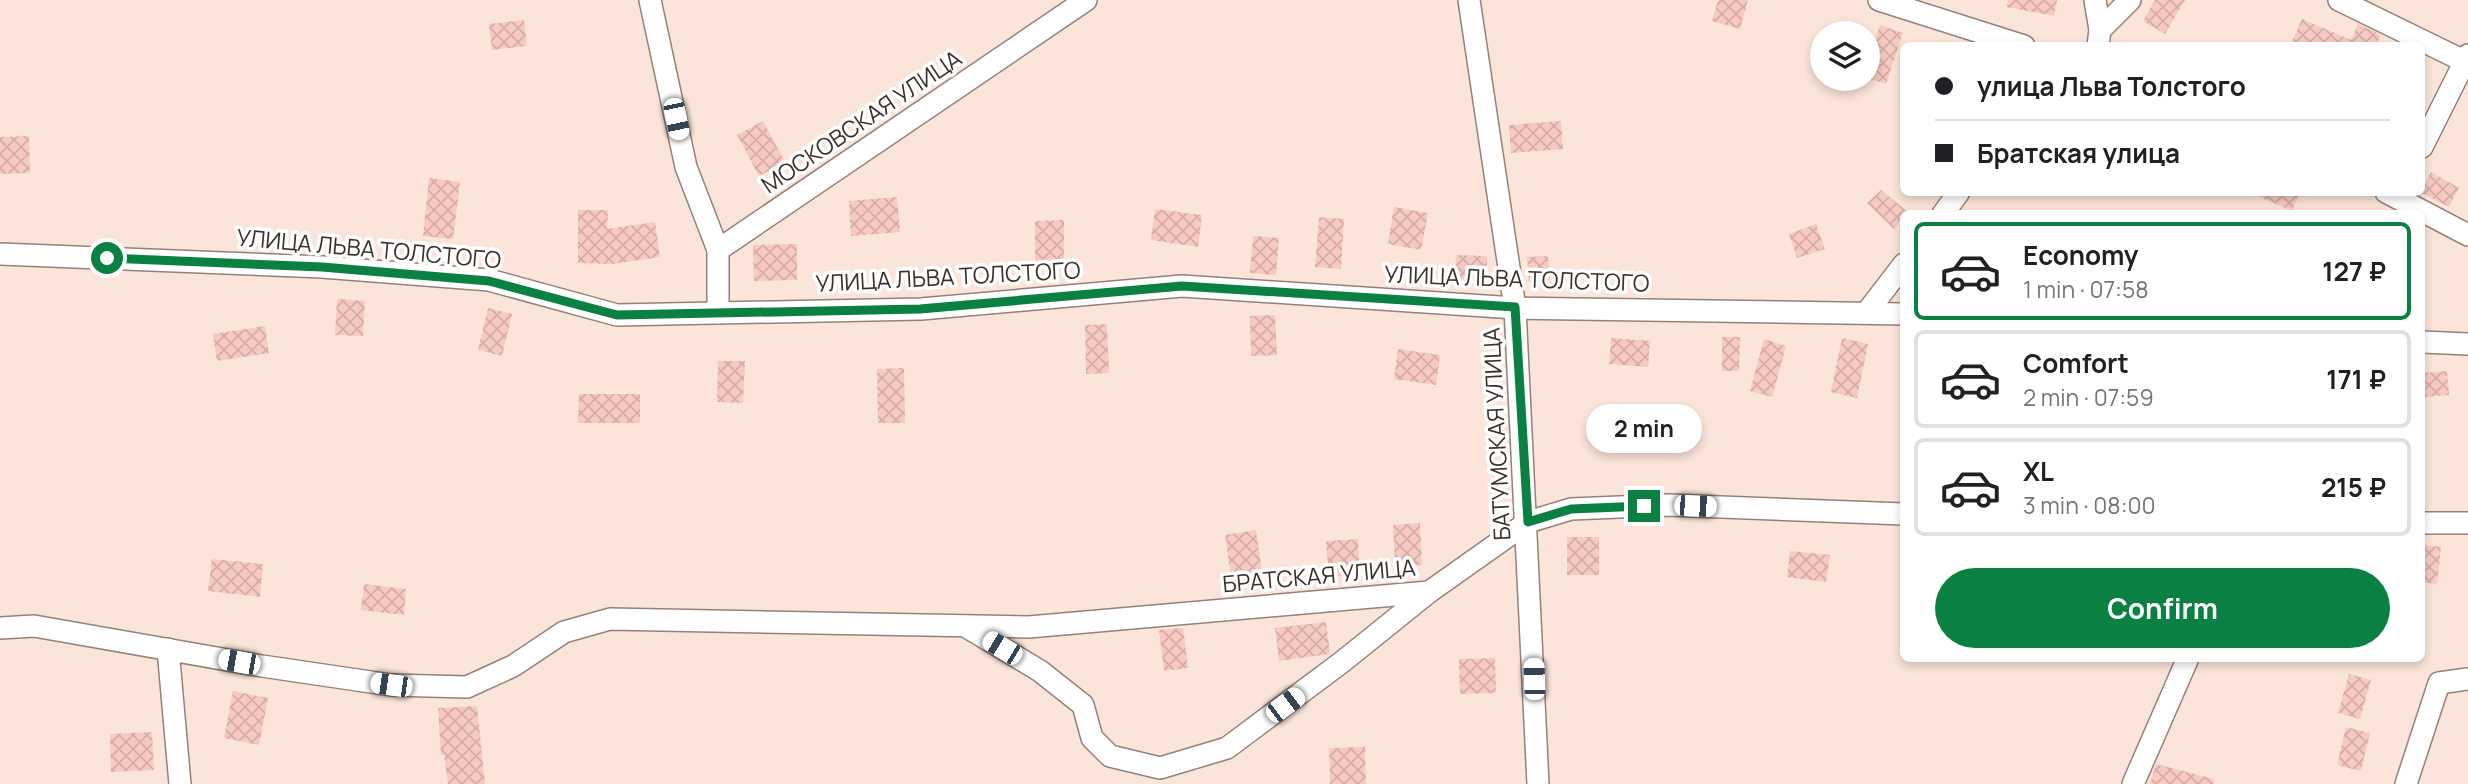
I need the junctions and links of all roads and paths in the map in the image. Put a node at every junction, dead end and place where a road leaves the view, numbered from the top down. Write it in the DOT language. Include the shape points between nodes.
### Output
graph roads {
  1 [pos="650,0"];
  2 [pos="1086,0"];
  3 [pos="1469,0"];
  4 [pos="1879,0"];
  5 [pos="2095,0"];
  6 [pos="2130,0"];
  7 [pos="2339,0"];
  8 [pos="2099,38"];
  9 [pos="2011,42"];
  10 [pos="2467,60"];
  11 [pos="2425,141"];
  12 [pos="2393,199"];
  13 [pos="2416,210"];
  14 [pos="2425,214"];
  15 [pos="2468,235"];
  16 [pos="718,250"];
  17 [pos="0,254"];
  18 [pos="1900,269"];
  19 [pos="1515,307"];
  20 [pos="1867,312"];
  21 [pos="718,313"];
  22 [pos="1900,314"];
  23 [pos="2425,342"];
  24 [pos="2468,344"];
  25 [pos="1900,514"];
  26 [pos="1528,522"];
  27 [pos="2425,523"];
  28 [pos="2468,523"];
  29 [pos="1429,592"];
  30 [pos="964,625"];
  31 [pos="0,628"];
  32 [pos="169,649"];
  33 [pos="2186,662"];
  34 [pos="2468,679"];
  35 [pos="180,784"];
  36 [pos="1538,784"];
  37 [pos="2133,784"];
  38 [pos="2406,784"];
  1 -- 16 [label="street" via="687,167"];
  2 -- 16 [label="street, МОСКОВСКАЯ УЛИЦА"];
  3 -- 19 [label="street, БАТУМСКАЯ УЛИЦА"];
  4 -- 9 [label="street"];
  5 -- 8 [label="street"];
  6 -- 8 [label="street"];
  7 -- 10 [label="street"];
  10 -- 11 [label="street"];
  12 -- 13 [label="street"];
  14 -- 15 [label="street"];
  16 -- 21 [label="street"];
  17 -- 21 [label="street, УЛИЦА ЛЬВА ТОЛСТОГО" via="322,267 489,281 617,315"];
  18 -- 20 [label="street"];
  19 -- 20 [label="street, УЛИЦА ЛЬВА ТОЛСТОГО"];
  19 -- 21 [label="street, УЛИЦА ЛЬВА ТОЛСТОГО" via="1182,286 920,309"];
  19 -- 26 [label="street, БАТУМСКАЯ УЛИЦА"];
  20 -- 22 [label="street, УЛИЦА ЛЬВА ТОЛСТОГО"];
  23 -- 24 [label="street"];
  25 -- 26 [label="street, БРАТСКАЯ УЛИЦА" via="1668,505 1571,509"];
  26 -- 29 [label="street, БРАТСКАЯ УЛИЦА"];
  26 -- 36 [label="street, БАТУМСКАЯ УЛИЦА"];
  27 -- 28 [label="street"];
  29 -- 30 [label="street, БРАТСКАЯ УЛИЦА" via="1029,627"];
  29 -- 30 [label="street" via="1227,748 1160,768 1110,756 1092,738 1083,705 1040,671"];
  30 -- 32 [label="street, БРАТСКАЯ УЛИЦА" via="610,619 564,632 513,666 467,687 391,685"];
  31 -- 32 [label="street, БРАТСКАЯ УЛИЦА" via="34,626"];
  32 -- 35 [label="street"];
  33 -- 37 [label="street"];
  34 -- 38 [label="street" via="2439,683"];
}
